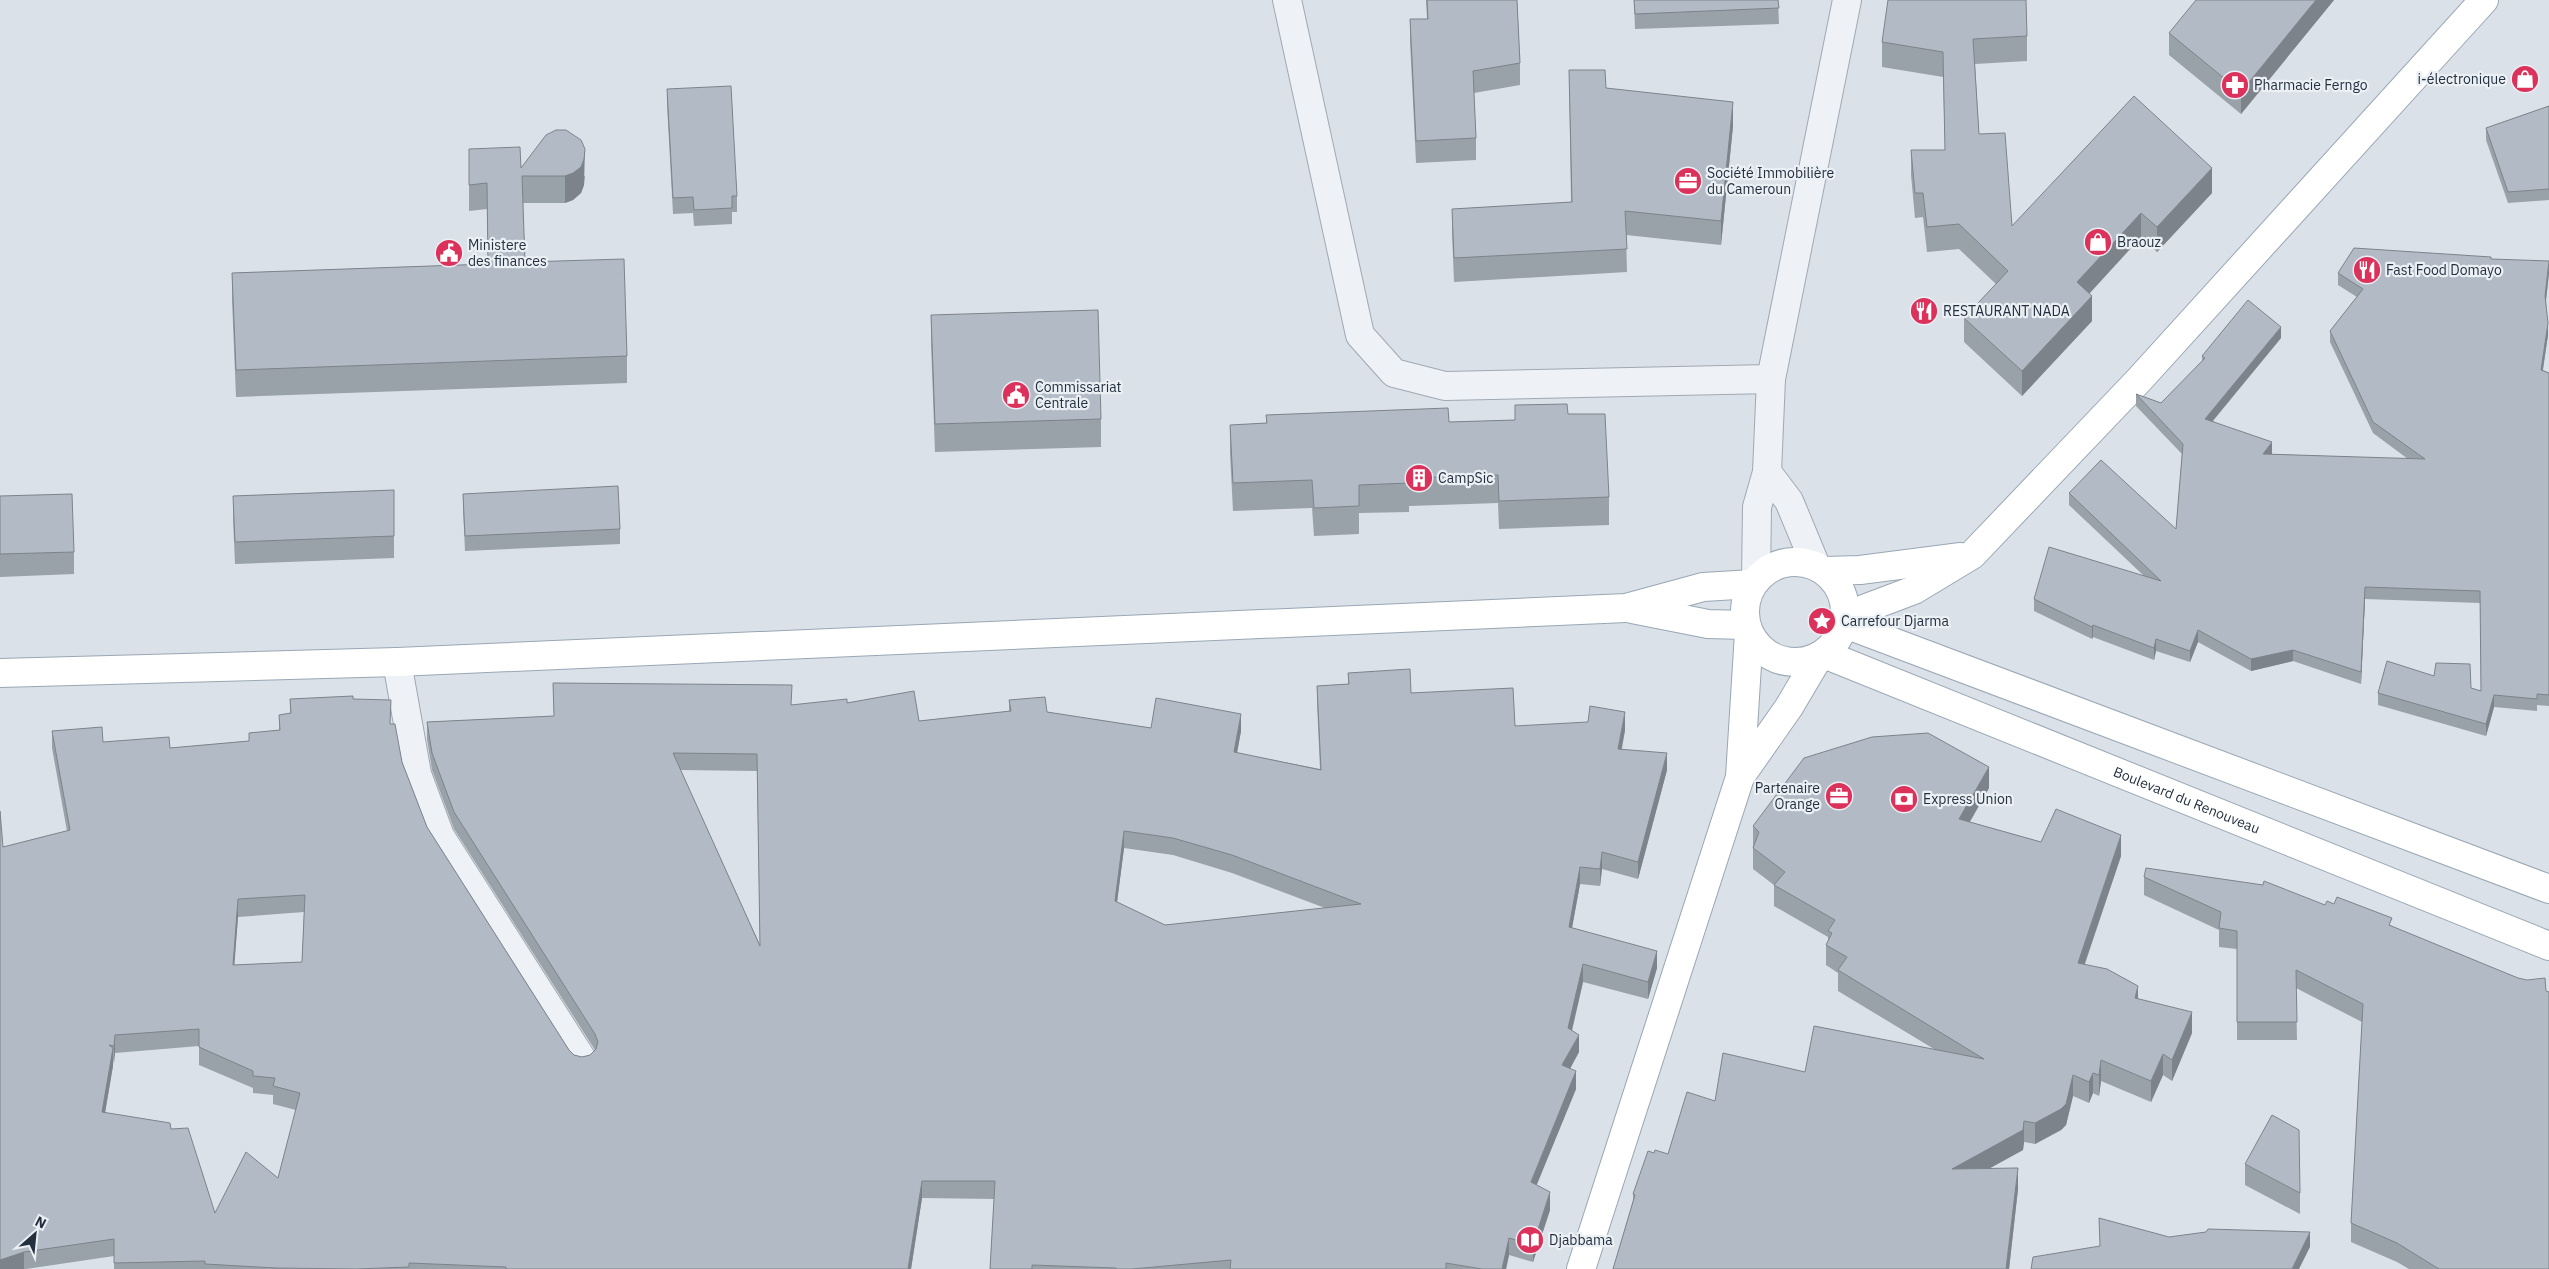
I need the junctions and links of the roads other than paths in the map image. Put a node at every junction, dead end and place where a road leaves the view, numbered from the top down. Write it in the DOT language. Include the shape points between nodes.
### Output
graph roads {
  1 [pos="1287,0"];
  2 [pos="1848,0"];
  3 [pos="2484,0"];
  4 [pos="1771,379"];
  5 [pos="1767,472"];
  6 [pos="1972,555"];
  7 [pos="1820,569"];
  8 [pos="1754,582"];
  9 [pos="1626,608"];
  10 [pos="1845,620"];
  11 [pos="1748,629"];
  12 [pos="1821,656"];
  13 [pos="397,662"];
  14 [pos="0,673"];
  15 [pos="1740,777"];
  16 [pos="2549,888"];
  17 [pos="2549,946"];
  18 [pos="582,1059"];
  19 [pos="1582,1269"];
  1 -- 4 [label="street" via="1360,335 1394,373 1445,386"];
  2 -- 4 [label="street"];
  3 -- 6 [label="main road" via="2132,388"];
  4 -- 5 [label="street"];
  5 -- 7 [label="street" via="1789,501"];
  5 -- 8 [label="street" via="1757,507"];
  6 -- 7 [label="main road" via="1860,570"];
  6 -- 10 [label="main road" via="1914,590"];
  7 -- 8 [label="main road" via="1800,562 1783,563 1768,569"];
  7 -- 10 [label="main road" via="1843,595"];
  8 -- 9 [label="main road" via="1703,587"];
  8 -- 11 [label="main road" via="1744,604"];
  9 -- 11 [label="main road"];
  9 -- 13 [label="main road"];
  10 -- 12 [label="main road" via="1835,644"];
  10 -- 16 [label="main road"];
  11 -- 12 [label="main road" via="1763,652 1784,662 1807,661"];
  11 -- 15 [label="main road"];
  12 -- 15 [label="main road"];
  12 -- 17 [label="main road, Boulevard du Renouveau"];
  13 -- 14 [label="main road"];
  13 -- 18 [label="street" via="417,774 440,836"];
  15 -- 19 [label="main road"];
}
